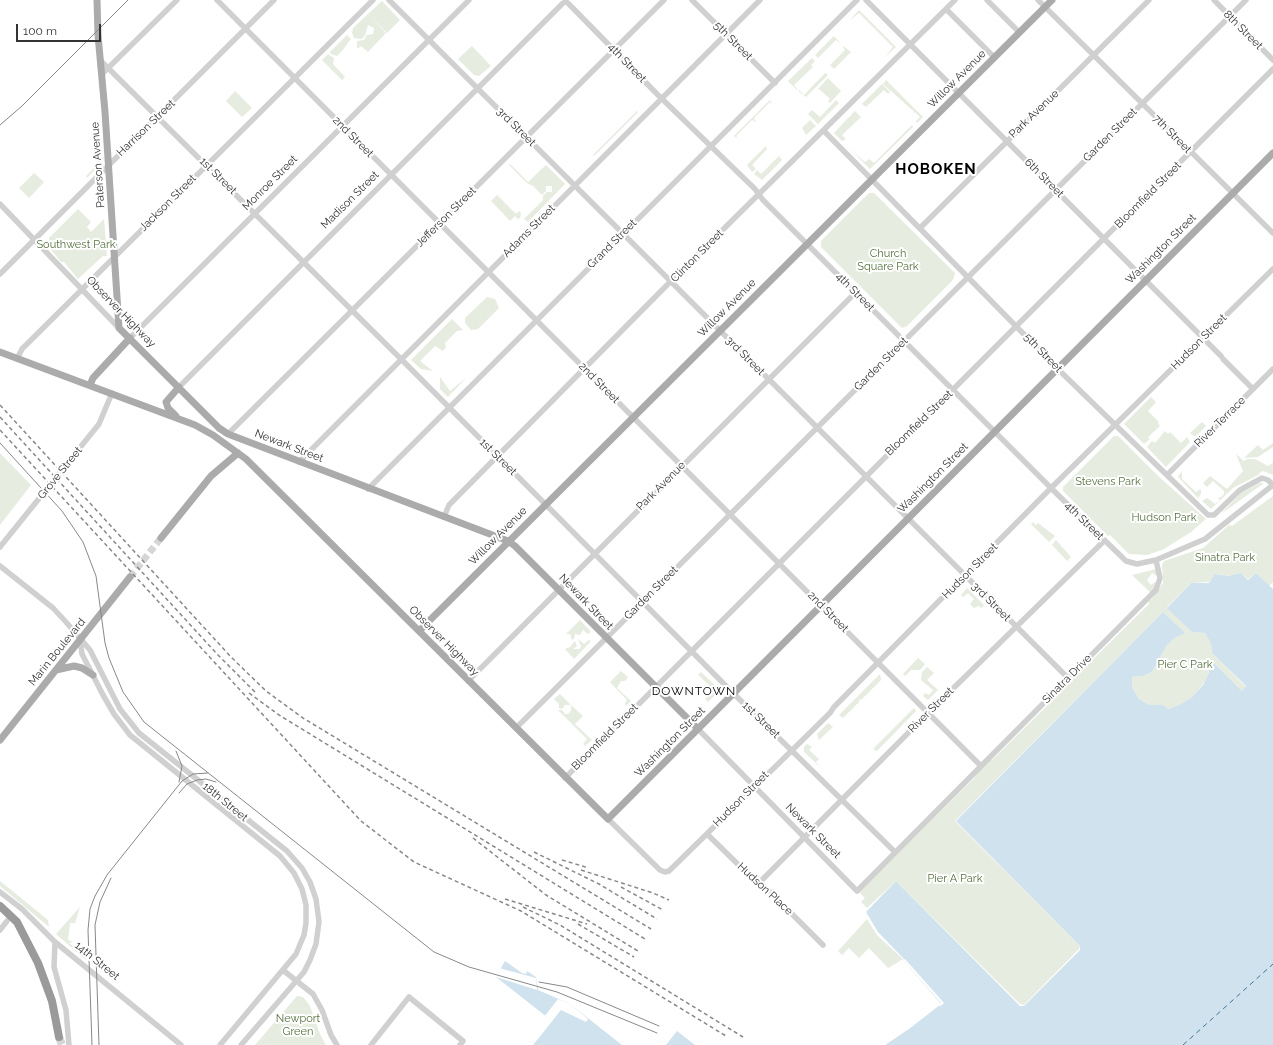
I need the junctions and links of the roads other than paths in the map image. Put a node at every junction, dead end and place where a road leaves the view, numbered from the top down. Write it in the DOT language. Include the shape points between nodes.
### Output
graph roads {
  1 [pos="98,0"];
  2 [pos="177,0"];
  3 [pos="217,0"];
  4 [pos="274,0"];
  5 [pos="373,0"];
  6 [pos="389,0"];
  7 [pos="469,0"];
  8 [pos="565,0"];
  9 [pos="664,0"];
  10 [pos="692,0"];
  11 [pos="760,0"];
  12 [pos="857,0"];
  13 [pos="866,0"];
  14 [pos="955,0"];
  15 [pos="987,0"];
  16 [pos="1038,0"];
  17 [pos="1052,0"];
  18 [pos="1149,0"];
  19 [pos="1214,0"];
  20 [pos="1246,0"];
  21 [pos="1045,7"];
  22 [pos="946,9"];
  23 [pos="1230,16"];
  24 [pos="245,29"];
  25 [pos="1019,32"];
  26 [pos="726,34"];
  27 [pos="429,40"];
  28 [pos="910,44"];
  29 [pos="614,50"];
  30 [pos="1094,55"];
  31 [pos="994,57"];
  32 [pos="1273,60"];
  33 [pos="101,61"];
  34 [pos="109,67"];
  35 [pos="1273,69"];
  36 [pos="102,74"];
  37 [pos="294,78"];
  38 [pos="774,83"];
  39 [pos="478,88"];
  40 [pos="958,92"];
  41 [pos="662,99"];
  42 [pos="1142,103"];
  43 [pos="158,116"];
  44 [pos="342,126"];
  45 [pos="824,131"];
  46 [pos="526,137"];
  47 [pos="1006,141"];
  48 [pos="711,145"];
  49 [pos="1191,152"];
  50 [pos="1273,153"];
  51 [pos="206,164"];
  52 [pos="109,165"];
  53 [pos="391,175"];
  54 [pos="871,179"];
  55 [pos="575,185"];
  56 [pos="1056,190"];
  57 [pos="1233,193"];
  58 [pos="759,194"];
  59 [pos="0,204"];
  60 [pos="255,213"];
  61 [pos="439,223"];
  62 [pos="920,228"];
  63 [pos="623,233"];
  64 [pos="1273,233"];
  65 [pos="35,239"];
  66 [pos="1104,239"];
  67 [pos="807,243"];
  68 [pos="115,257"];
  69 [pos="304,262"];
  70 [pos="1273,269"];
  71 [pos="488,272"];
  72 [pos="0,274"];
  73 [pos="969,277"];
  74 [pos="1145,280"];
  75 [pos="671,281"];
  76 [pos="83,289"];
  77 [pos="856,292"];
  78 [pos="352,311"];
  79 [pos="536,321"];
  80 [pos="1016,326"];
  81 [pos="120,328"];
  82 [pos="720,330"];
  83 [pos="130,338"];
  84 [pos="1203,338"];
  85 [pos="904,340"];
  86 [pos="0,352"];
  87 [pos="17,359"];
  88 [pos="401,359"];
  89 [pos="1058,368"];
  90 [pos="585,369"];
  91 [pos="1273,369"];
  92 [pos="769,379"];
  93 [pos="90,385"];
  94 [pos="179,387"];
  95 [pos="953,390"];
  96 [pos="1253,390"];
  97 [pos="112,393"];
  98 [pos="449,407"];
  99 [pos="178,418"];
  100 [pos="633,418"];
  101 [pos="1115,425"];
  102 [pos="818,427"];
  103 [pos="995,431"];
  104 [pos="228,434"];
  105 [pos="238,452"];
  106 [pos="498,457"];
  107 [pos="299,462"];
  108 [pos="682,466"];
  109 [pos="1167,475"];
  110 [pos="866,476"];
  111 [pos="1273,485"];
  112 [pos="368,488"];
  113 [pos="1051,488"];
  114 [pos="545,505"];
  115 [pos="730,514"];
  116 [pos="444,517"];
  117 [pos="908,519"];
  118 [pos="161,538"];
  119 [pos="1104,540"];
  120 [pos="508,542"];
  121 [pos="0,548"];
  122 [pos="594,553"];
  123 [pos="1156,560"];
  124 [pos="779,563"];
  125 [pos="0,566"];
  126 [pos="965,576"];
  127 [pos="130,577"];
  128 [pos="558,589"];
  129 [pos="642,602"];
  130 [pos="821,606"];
  131 [pos="1016,627"];
  132 [pos="419,631"];
  133 [pos="606,638"];
  134 [pos="80,640"];
  135 [pos="691,651"];
  136 [pos="878,663"];
  137 [pos="56,670"];
  138 [pos="93,675"];
  139 [pos="1068,678"];
  140 [pos="468,681"];
  141 [pos="655,687"];
  142 [pos="733,693"];
  143 [pos="928,713"];
  144 [pos="516,728"];
  145 [pos="698,729"];
  146 [pos="1,738"];
  147 [pos="791,749"];
  148 [pos="981,766"];
  149 [pos="565,778"];
  150 [pos="754,786"];
  151 [pos="212,792"];
  152 [pos="208,799"];
  153 [pos="842,800"];
  154 [pos="608,819"];
  155 [pos="707,834"];
  156 [pos="805,837"];
  157 [pos="895,852"];
  158 [pos="666,872"];
  159 [pos="760,882"];
  160 [pos="857,891"];
  161 [pos="0,892"];
  162 [pos="0,906"];
  163 [pos="9,919"];
  164 [pos="0,930"];
  165 [pos="55,942"];
  166 [pos="823,945"];
  167 [pos="284,971"];
  168 [pos="297,980"];
  169 [pos="59,1037"];
  170 [pos="461,1043"];
  171 [pos="68,1045"];
  172 [pos="181,1045"];
  173 [pos="220,1045"];
  174 [pos="241,1045"];
  175 [pos="337,1045"];
  176 [pos="372,1045"];
  1 -- 33 [label="main road, Paterson Avenue"];
  2 -- 34 [label="street"];
  3 -- 24 [label="street, 2nd Street"];
  4 -- 24 [label="street, Harrison Street"];
  5 -- 37 [label="street, Jackson Street"];
  6 -- 27 [label="street, 3rd Street"];
  7 -- 27 [label="street, Monroe Street"];
  8 -- 29 [label="street, 4th Street"];
  8 -- 39 [label="street, Madison Street"];
  9 -- 29 [label="street, Jefferson Street"];
  10 -- 26 [label="street, 5th Street"];
  11 -- 26 [label="street, Adams Street"];
  12 -- 38 [label="street, Grand Street"];
  13 -- 28 [label="street, 6th Street"];
  14 -- 22 [label="street, Clinton Street"];
  15 -- 25 [label="street"];
  16 -- 21 [label="street, 7th Street"];
  17 -- 21 [label="main road, Willow Avenue"];
  18 -- 30 [label="street, Park Avenue"];
  19 -- 23 [label="street, 8th Street"];
  20 -- 23 [label="street, Garden Street"];
  21 -- 25 [label="main road, Willow Avenue"];
  21 -- 30 [label="street, 7th Street"];
  22 -- 28 [label="street, Clinton Street"];
  22 -- 31 [label="street"];
  23 -- 32 [label="street, 8th Street"];
  23 -- 42 [label="street, Garden Street"];
  24 -- 37 [label="street, 2nd Street"];
  24 -- 43 [label="street, Harrison Street"];
  25 -- 31 [label="main road, Willow Avenue"];
  26 -- 38 [label="street, 5th Street"];
  26 -- 41 [label="street, Adams Street"];
  27 -- 39 [label="street, 3rd Street"];
  27 -- 44 [label="street, Monroe Street"];
  28 -- 40 [label="street, 6th Street"];
  28 -- 45 [label="street, Clinton Street"];
  29 -- 41 [label="street, 4th Street"];
  29 -- 46 [label="street, Jefferson Street"];
  30 -- 42 [label="street, 7th Street"];
  30 -- 47 [label="street, Park Avenue"];
  31 -- 40 [label="main road, Willow Avenue"];
  33 -- 34 [label="street, 1st Street"];
  33 -- 36 [label="main road, Paterson Avenue"];
  34 -- 36 [label="street"];
  34 -- 43 [label="street, 1st Street"];
  35 -- 49 [label="street, Bloomfield Street"];
  36 -- 52 [label="main road, Paterson Avenue"];
  37 -- 44 [label="street, 2nd Street"];
  37 -- 51 [label="street, Jackson Street"];
  38 -- 48 [label="street, Grand Street"];
  39 -- 46 [label="street, 3rd Street"];
  39 -- 53 [label="street, Madison Street"];
  40 -- 47 [label="street, 6th Street"];
  40 -- 54 [label="main road, Willow Avenue"];
  41 -- 48 [label="street, 4th Street"];
  41 -- 55 [label="street, Adams Street"];
  42 -- 49 [label="street, 7th Street"];
  42 -- 56 [label="street, Garden Street"];
  43 -- 51 [label="street, 1st Street"];
  43 -- 52 [label="street, Harrison Street"];
  44 -- 53 [label="street, 2nd Street"];
  44 -- 60 [label="street, Monroe Street"];
  45 -- 54 [label="street, 5th Street"];
  45 -- 58 [label="street, Clinton Street"];
  46 -- 55 [label="street, 3rd Street"];
  46 -- 61 [label="street, Jefferson Street"];
  47 -- 56 [label="street, 6th Street"];
  47 -- 62 [label="street, Park Avenue"];
  48 -- 58 [label="street, 4th Street"];
  48 -- 63 [label="street, Grand Street"];
  49 -- 57 [label="street, 7th Street"];
  49 -- 66 [label="street, Bloomfield Street"];
  50 -- 57 [label="main road, Washington Street"];
  51 -- 60 [label="street, 1st Street"];
  51 -- 68 [label="street, Jackson Street"];
  52 -- 65 [label="street, Harrison Street"];
  52 -- 68 [label="main road, Paterson Avenue"];
  53 -- 61 [label="street, 2nd Street"];
  53 -- 69 [label="street, Madison Street"];
  54 -- 62 [label="street, 5th Street"];
  54 -- 67 [label="main road, Willow Avenue"];
  55 -- 63 [label="street, 3rd Street"];
  55 -- 71 [label="street, Adams Street"];
  56 -- 66 [label="street, 6th Street"];
  56 -- 73 [label="street, Garden Street"];
  57 -- 64 [label="street, 7th Street"];
  57 -- 74 [label="main road, Washington Street"];
  58 -- 67 [label="street, 4th Street"];
  58 -- 75 [label="street, Clinton Street"];
  59 -- 65 [label="street, Observer Highway"];
  60 -- 69 [label="street, 1st Street"];
  60 -- 83 [label="street, Monroe Street"];
  61 -- 71 [label="street, 2nd Street"];
  61 -- 78 [label="street, Jefferson Street"];
  62 -- 73 [label="street, 5th Street"];
  63 -- 75 [label="street, 3rd Street"];
  63 -- 79 [label="street, Grand Street"];
  65 -- 72 [label="street, Harrison Street"];
  65 -- 76 [label="street, Observer Highway"];
  66 -- 74 [label="street, 6th Street"];
  66 -- 80 [label="street, Bloomfield Street"];
  67 -- 77 [label="street, 4th Street"];
  67 -- 82 [label="main road, Willow Avenue"];
  68 -- 76 [label="street, Jackson Street"];
  68 -- 81 [label="main road, Paterson Avenue"];
  69 -- 78 [label="street, 1st Street"];
  69 -- 94 [label="street, Madison Street"];
  70 -- 84 [label="street, Hudson Street"];
  71 -- 79 [label="street, 2nd Street"];
  71 -- 88 [label="street, Adams Street"];
  73 -- 80 [label="street, 5th Street"];
  73 -- 85 [label="street, Garden Street"];
  74 -- 84 [label="street, 6th Street"];
  74 -- 89 [label="main road, Washington Street"];
  75 -- 82 [label="street, 3rd Street"];
  75 -- 90 [label="street, Clinton Street"];
  76 -- 81 [label="street, Observer Highway"];
  76 -- 87 [label="street, Jackson Street" via="22,349"];
  77 -- 85 [label="street, 4th Street"];
  77 -- 92 [label="street, Park Avenue"];
  78 -- 88 [label="street, 1st Street"];
  78 -- 104 [label="street, Jefferson Street"];
  79 -- 90 [label="street, 2nd Street"];
  79 -- 98 [label="street, Grand Street"];
  80 -- 89 [label="street, 5th Street"];
  80 -- 95 [label="street, Bloomfield Street"];
  81 -- 83 [label="main road, Observer Highway"];
  82 -- 92 [label="street, 3rd Street"];
  82 -- 100 [label="main road, Willow Avenue"];
  83 -- 93 [label="main road, Monroe Street" via="93,378"];
  83 -- 94 [label="main road, Observer Highway"];
  84 -- 96 [label="street, 6th Street"];
  84 -- 101 [label="street, Hudson Street"];
  85 -- 95 [label="street, 4th Street"];
  85 -- 102 [label="street, Garden Street"];
  86 -- 87 [label="main road"];
  87 -- 93 [label="main road"];
  88 -- 98 [label="street, 1st Street"];
  88 -- 107 [label="street, Adams Street"];
  89 -- 101 [label="street, 5th Street"];
  89 -- 103 [label="main road, Washington Street"];
  90 -- 100 [label="street, 2nd Street"];
  90 -- 106 [label="street, Clinton Street"];
  91 -- 96 [label="street, River Terrace"];
  92 -- 102 [label="street, 3rd Street"];
  92 -- 108 [label="street, Park Avenue"];
  93 -- 97 [label="main road"];
  94 -- 99 [label="main road, Madison Street" via="166,402"];
  94 -- 104 [label="main road, Observer Highway"];
  95 -- 103 [label="street, 4th Street"];
  95 -- 110 [label="street, Bloomfield Street"];
  96 -- 109 [label="street, River Terrace"];
  97 -- 99 [label="main road"];
  97 -- 121 [label="street, Grove Street" via="99,424"];
  98 -- 106 [label="street, 1st Street"];
  98 -- 112 [label="street, Grand Street"];
  99 -- 105 [label="main road, Observer Highway" via="202,428"];
  100 -- 108 [label="street, 2nd Street"];
  100 -- 114 [label="main road, Willow Avenue"];
  101 -- 109 [label="street, 5th Street"];
  101 -- 113 [label="street, Hudson Street"];
  102 -- 110 [label="street, 3rd Street"];
  102 -- 115 [label="street, Garden Street"];
  103 -- 113 [label="street, 4th Street"];
  103 -- 117 [label="main road, Washington Street"];
  104 -- 107 [label="main road, Newark Street"];
  105 -- 118 [label="main road" via="211,476"];
  105 -- 132 [label="main road, Observer Highway"];
  106 -- 114 [label="street, 1st Street"];
  106 -- 116 [label="street, Clinton Street" via="449,505"];
  107 -- 112 [label="main road, Newark Street"];
  108 -- 115 [label="street, 2nd Street"];
  108 -- 122 [label="street, Park Avenue"];
  109 -- 111 [label="street, 5th Street" via="1210,516 1240,490 1262,478"];
  110 -- 117 [label="street, 3rd Street"];
  110 -- 124 [label="street, Bloomfield Street"];
  111 -- 123 [label="street" via="1205,539"];
  112 -- 116 [label="main road, Newark Street"];
  113 -- 119 [label="street, 4th Street"];
  113 -- 126 [label="street, Hudson Street"];
  114 -- 120 [label="main road, Willow Avenue"];
  114 -- 122 [label="street, 1st Street"];
  115 -- 124 [label="street, 2nd Street"];
  115 -- 129 [label="street, Garden Street"];
  116 -- 120 [label="main road, Newark Street"];
  117 -- 126 [label="street, 3rd Street"];
  117 -- 130 [label="main road, Washington Street"];
  119 -- 123 [label="street, 4th Street" via="1132,563"];
  119 -- 131 [label="street, River Street"];
  120 -- 128 [label="main road, Newark Street"];
  120 -- 132 [label="main road, Willow Avenue"];
  122 -- 128 [label="street, Park Avenue"];
  122 -- 129 [label="street, 1st Street"];
  123 -- 139 [label="street, Sinatra Drive" via="1160,578 1156,590"];
  124 -- 130 [label="street, 2nd Street"];
  124 -- 135 [label="street, Bloomfield Street"];
  125 -- 134 [label="street, 18th Street" via="58,613"];
  126 -- 131 [label="street, 3rd Street"];
  126 -- 136 [label="street, Hudson Street"];
  127 -- 134 [label="main road, Marin Boulevard"];
  128 -- 133 [label="main road, Newark Street"];
  128 -- 140 [label="street, Park Avenue"];
  129 -- 133 [label="street, Garden Street"];
  129 -- 135 [label="street, 1st Street"];
  130 -- 136 [label="street, 2nd Street"];
  130 -- 142 [label="main road, Washington Street"];
  131 -- 139 [label="street, 3rd Street"];
  131 -- 143 [label="street, River Street"];
  132 -- 140 [label="main road, Observer Highway"];
  133 -- 141 [label="main road, Newark Street"];
  133 -- 144 [label="street, Garden Street"];
  134 -- 137 [label="main road, Marin Boulevard"];
  134 -- 138 [label="street, 18th Street" via="82,654"];
  134 -- 151 [label="street, 18th Street" via="90,650 128,721 148,741"];
  135 -- 141 [label="street, Bloomfield Street"];
  135 -- 142 [label="street, 1st Street"];
  136 -- 143 [label="street, 2nd Street"];
  136 -- 147 [label="street, Hudson Street"];
  137 -- 138 [label="main road" via="74,666"];
  137 -- 146 [label="main road, Marin Boulevard"];
  138 -- 152 [label="street, 18th Street" via="114,714 130,735"];
  139 -- 148 [label="street, Sinatra Drive"];
  140 -- 144 [label="main road, Observer Highway"];
  141 -- 145 [label="main road, Newark Street"];
  141 -- 149 [label="street, Bloomfield Street"];
  142 -- 145 [label="main road, Washington Street"];
  142 -- 147 [label="street, 1st Street"];
  143 -- 148 [label="street, 2nd Street"];
  143 -- 153 [label="street, River Street"];
  144 -- 149 [label="main road, Observer Highway"];
  145 -- 150 [label="street, Newark Street"];
  145 -- 154 [label="main road, Washington Street"];
  147 -- 150 [label="street, Hudson Street"];
  147 -- 153 [label="street, 1st Street"];
  148 -- 157 [label="street, Sinatra Drive"];
  149 -- 154 [label="main road, Observer Highway"];
  150 -- 155 [label="street, Hudson Street"];
  150 -- 156 [label="street, Newark Street" via="757,792"];
  151 -- 152 [label="street"];
  151 -- 168 [label="street, 18th Street" via="286,851 302,868 310,882 317,904 319,928 312,954"];
  152 -- 167 [label="street, 18th Street" via="284,860 300,884 306,905 306,929 296,954"];
  153 -- 156 [label="street, River Street"];
  153 -- 157 [label="street, 1st Street"];
  154 -- 158 [label="street, Observer Highway" via="636,848"];
  155 -- 158 [label="street, Hudson Street"];
  155 -- 159 [label="street, Hudson Place" via="751,877"];
  156 -- 159 [label="street, River Street"];
  156 -- 160 [label="street, Newark Street"];
  157 -- 160 [label="street, Sinatra Drive"];
  159 -- 166 [label="street, Hudson Place"];
  161 -- 165 [label="street, 14th Street" via="22,909"];
  162 -- 163 [label="highway"];
  163 -- 164 [label="street"];
  163 -- 169 [label="highway" via="19,924 43,975 52,1001"];
  165 -- 171 [label="street" via="54,967 66,1010"];
  165 -- 172 [label="street, 14th Street"];
  167 -- 168 [label="street"];
  167 -- 173 [label="street, 18th Street"];
  168 -- 174 [label="street, 18th Street"];
  168 -- 175 [label="street" via="318,1002"];
  170 -- 176 [label="street" via="409,997"];
}
